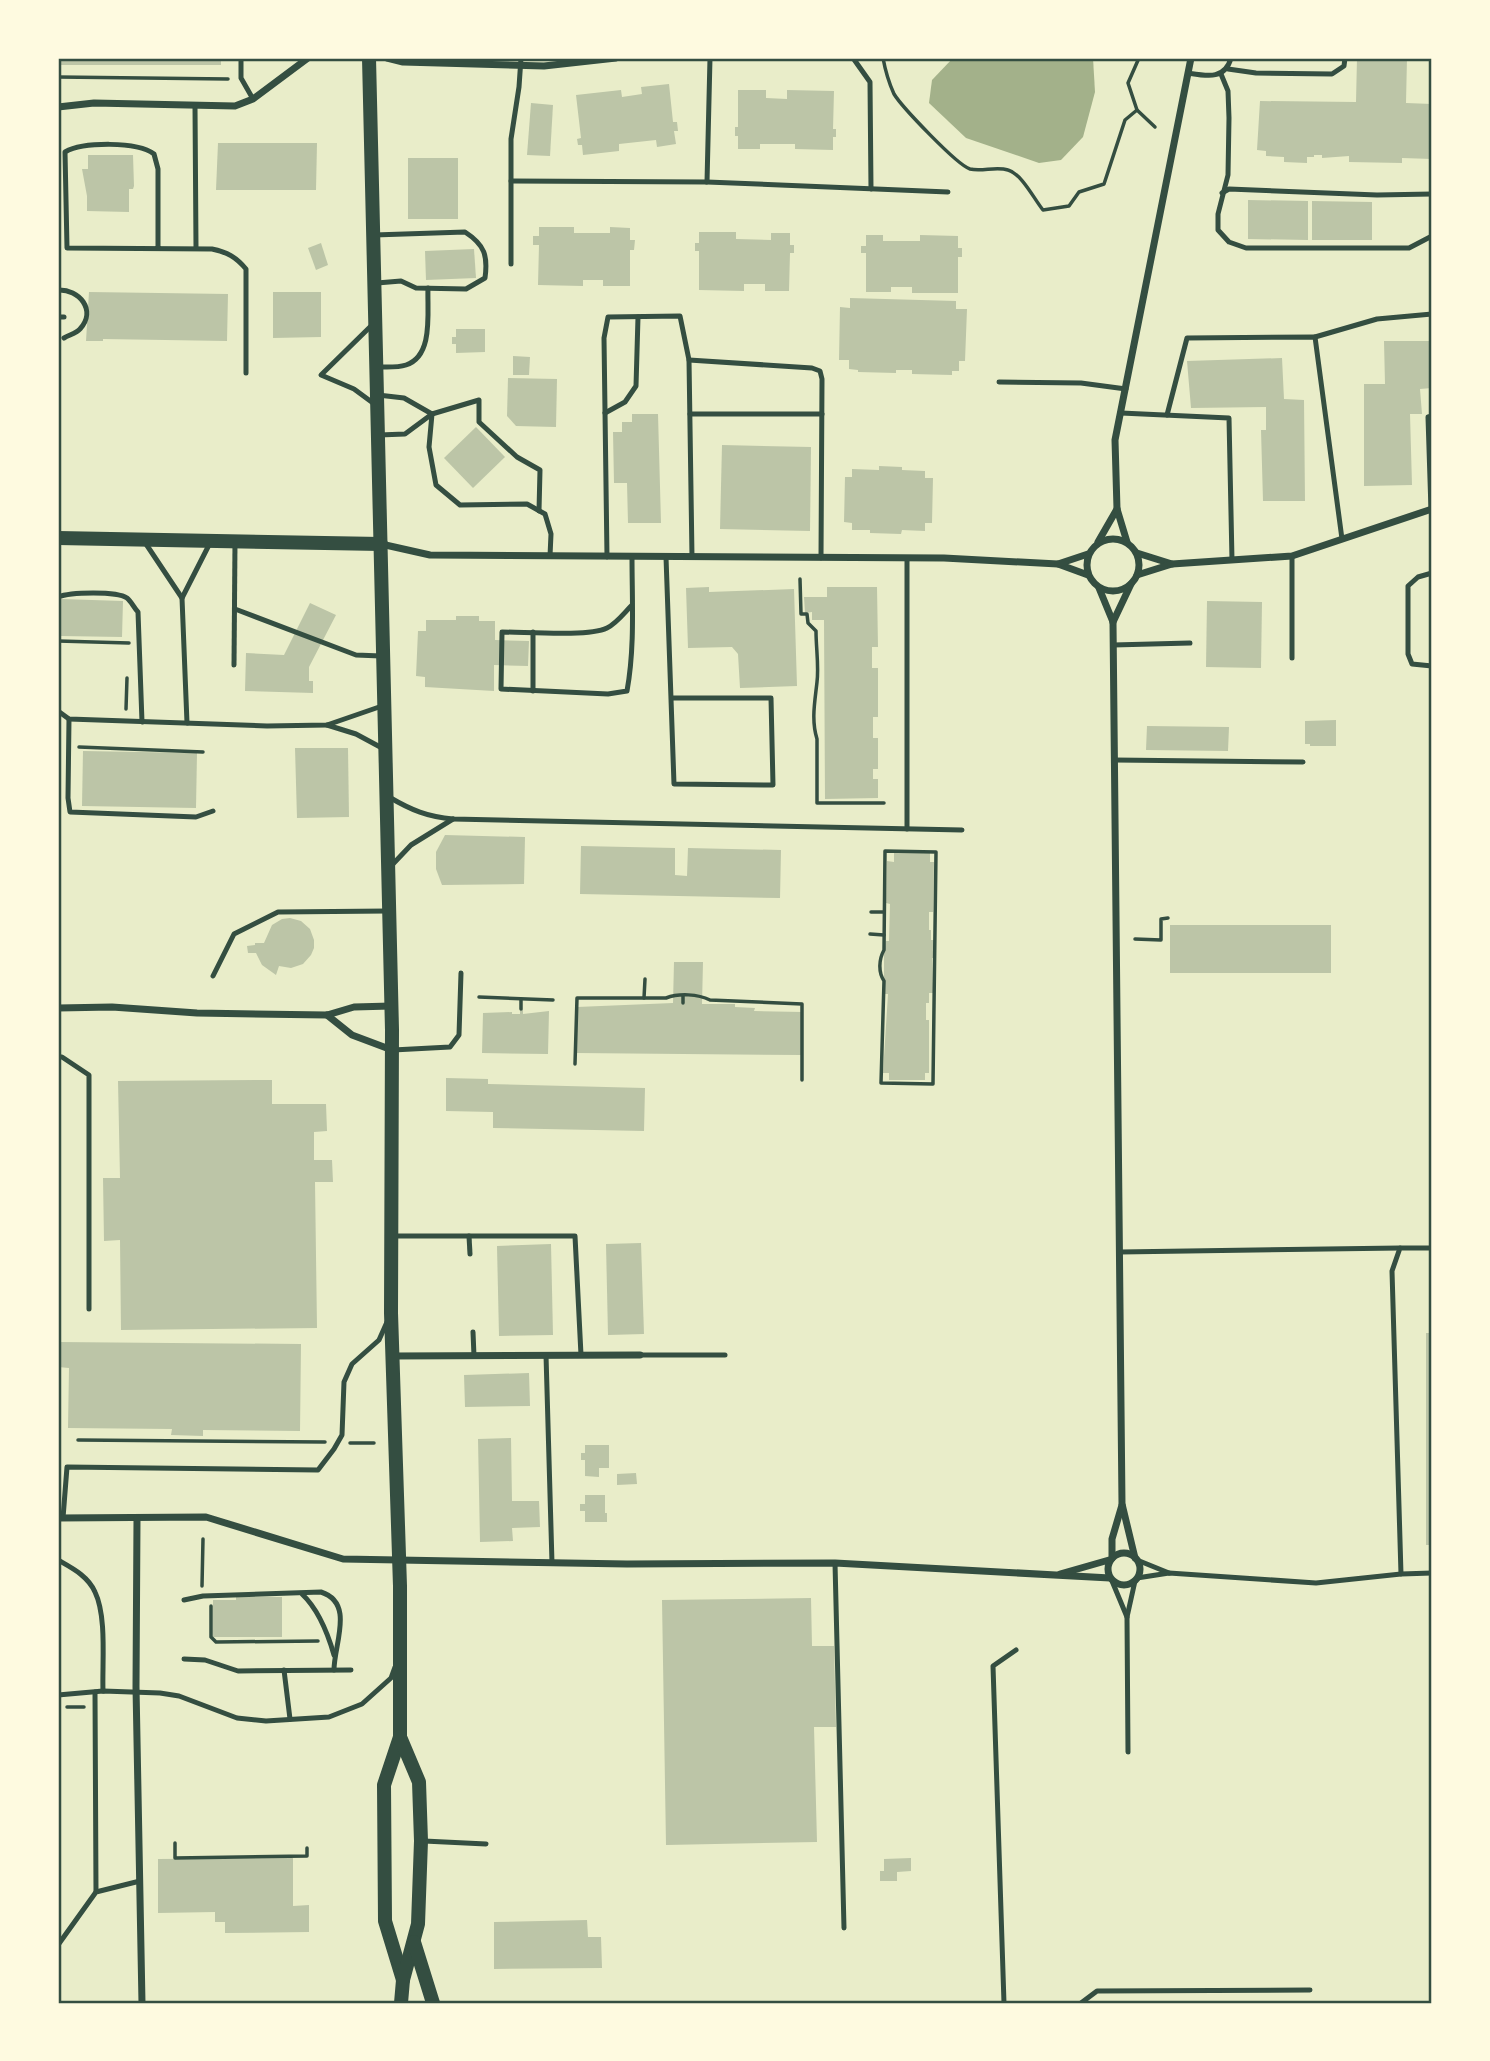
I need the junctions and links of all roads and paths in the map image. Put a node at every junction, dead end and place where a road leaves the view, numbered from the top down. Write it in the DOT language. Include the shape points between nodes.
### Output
graph roads {
  1 [pos="241,58"];
  2 [pos="308,58"];
  3 [pos="369,58"];
  4 [pos="387,58"];
  5 [pos="616,58"];
  6 [pos="710,58"];
  7 [pos="853,58"];
  8 [pos="883,58"];
  9 [pos="1139,58"];
  10 [pos="1191,58"];
  11 [pos="1231,58"];
  12 [pos="1345,58"];
  13 [pos="521,62"];
  14 [pos="1228,69"];
  15 [pos="1188,73"];
  16 [pos="1221,74"];
  17 [pos="58,77"];
  18 [pos="228,79"];
  19 [pos="253,99"];
  20 [pos="195,106"];
  21 [pos="58,107"];
  22 [pos="1137,110"];
  23 [pos="1155,127"];
  24 [pos="511,181"];
  25 [pos="707,182"];
  26 [pos="871,188"];
  27 [pos="948,192"];
  28 [pos="1222,193"];
  29 [pos="1432,194"];
  30 [pos="58,209"];
  31 [pos="66,209"];
  32 [pos="374,235"];
  33 [pos="1432,236"];
  34 [pos="158,248"];
  35 [pos="196,248"];
  36 [pos="511,264"];
  37 [pos="375,283"];
  38 [pos="428,288"];
  39 [pos="58,290"];
  40 [pos="1432,314"];
  41 [pos="638,317"];
  42 [pos="376,320"];
  43 [pos="1315,337"];
  44 [pos="64,338"];
  45 [pos="690,360"];
  46 [pos="377,367"];
  47 [pos="246,373"];
  48 [pos="999,382"];
  49 [pos="1126,389"];
  50 [pos="378,402"];
  51 [pos="605,413"];
  52 [pos="1121,413"];
  53 [pos="432,414"];
  54 [pos="690,414"];
  55 [pos="822,415"];
  56 [pos="1167,415"];
  57 [pos="1432,416"];
  58 [pos="379,435"];
  59 [pos="1117,509"];
  60 [pos="1432,510"];
  61 [pos="539,511"];
  62 [pos="58,538"];
  63 [pos="1342,539"];
  64 [pos="144,541"];
  65 [pos="211,541"];
  66 [pos="235,542"];
  67 [pos="1098,542"];
  68 [pos="1127,542"];
  69 [pos="381,544"];
  70 [pos="1137,553"];
  71 [pos="1088,554"];
  72 [pos="550,556"];
  73 [pos="1292,556"];
  74 [pos="607,557"];
  75 [pos="632,557"];
  76 [pos="666,557"];
  77 [pos="692,557"];
  78 [pos="821,558"];
  79 [pos="907,558"];
  80 [pos="1232,560"];
  81 [pos="1058,564"];
  82 [pos="1172,564"];
  83 [pos="1432,573"];
  84 [pos="1088,575"];
  85 [pos="1137,575"];
  86 [pos="800,579"];
  87 [pos="1131,584"];
  88 [pos="1099,588"];
  89 [pos="58,597"];
  90 [pos="182,598"];
  91 [pos="632,605"];
  92 [pos="235,610"];
  93 [pos="1113,622"];
  94 [pos="533,632"];
  95 [pos="58,641"];
  96 [pos="131,643"];
  97 [pos="1190,643"];
  98 [pos="1113,645"];
  99 [pos="384,656"];
  100 [pos="1292,658"];
  101 [pos="234,665"];
  102 [pos="1432,666"];
  103 [pos="127,678"];
  104 [pos="533,691"];
  105 [pos="671,698"];
  106 [pos="385,705"];
  107 [pos="126,709"];
  108 [pos="58,711"];
  109 [pos="69,719"];
  110 [pos="142,722"];
  111 [pos="187,723"];
  112 [pos="327,725"];
  113 [pos="68,747"];
  114 [pos="386,750"];
  115 [pos="203,752"];
  116 [pos="1114,760"];
  117 [pos="1303,762"];
  118 [pos="387,795"];
  119 [pos="884,803"];
  120 [pos="213,811"];
  121 [pos="453,819"];
  122 [pos="907,829"];
  123 [pos="962,830"];
  124 [pos="388,869"];
  125 [pos="389,911"];
  126 [pos="871,912"];
  127 [pos="884,912"];
  128 [pos="1168,918"];
  129 [pos="870,934"];
  130 [pos="884,934"];
  131 [pos="1135,939"];
  132 [pos="461,974"];
  133 [pos="213,976"];
  134 [pos="645,979"];
  135 [pos="683,996"];
  136 [pos="479,997"];
  137 [pos="645,998"];
  138 [pos="521,1000"];
  139 [pos="553,1000"];
  140 [pos="683,1003"];
  141 [pos="391,1006"];
  142 [pos="58,1008"];
  143 [pos="521,1009"];
  144 [pos="327,1015"];
  145 [pos="392,1050"];
  146 [pos="58,1057"];
  147 [pos="575,1064"];
  148 [pos="802,1080"];
  149 [pos="391,1236"];
  150 [pos="469,1236"];
  151 [pos="1400,1248"];
  152 [pos="1432,1248"];
  153 [pos="1119,1252"];
  154 [pos="470,1254"];
  155 [pos="89,1310"];
  156 [pos="391,1313"];
  157 [pos="473,1332"];
  158 [pos="725,1355"];
  159 [pos="392,1356"];
  160 [pos="474,1356"];
  161 [pos="546,1356"];
  162 [pos="581,1356"];
  163 [pos="640,1356"];
  164 [pos="78,1440"];
  165 [pos="331,1442"];
  166 [pos="350,1443"];
  167 [pos="374,1443"];
  168 [pos="1122,1504"];
  169 [pos="60,1518"];
  170 [pos="137,1519"];
  171 [pos="203,1539"];
  172 [pos="1111,1559"];
  173 [pos="1136,1559"];
  174 [pos="58,1560"];
  175 [pos="399,1561"];
  176 [pos="552,1563"];
  177 [pos="835,1563"];
  178 [pos="1169,1573"];
  179 [pos="1432,1573"];
  180 [pos="1401,1574"];
  181 [pos="1054,1575"];
  182 [pos="1111,1580"];
  183 [pos="1136,1580"];
  184 [pos="202,1590"];
  185 [pos="300,1593"];
  186 [pos="184,1600"];
  187 [pos="203,1603"];
  188 [pos="1127,1617"];
  189 [pos="323,1641"];
  190 [pos="1016,1650"];
  191 [pos="334,1655"];
  192 [pos="399,1657"];
  193 [pos="184,1659"];
  194 [pos="284,1670"];
  195 [pos="334,1670"];
  196 [pos="351,1670"];
  197 [pos="103,1691"];
  198 [pos="95,1692"];
  199 [pos="136,1692"];
  200 [pos="58,1695"];
  201 [pos="96,1706"];
  202 [pos="58,1707"];
  203 [pos="290,1719"];
  204 [pos="400,1737"];
  205 [pos="1128,1752"];
  206 [pos="421,1841"];
  207 [pos="175,1843"];
  208 [pos="486,1844"];
  209 [pos="307,1847"];
  210 [pos="140,1881"];
  211 [pos="96,1892"];
  212 [pos="844,1928"];
  213 [pos="414,1941"];
  214 [pos="58,1945"];
  215 [pos="403,1980"];
  216 [pos="1310,1990"];
  217 [pos="142,2003"];
  218 [pos="401,2003"];
  219 [pos="433,2003"];
  220 [pos="1004,2003"];
  221 [pos="1081,2003"];
  1 -- 19 [label="lane" via="241,78"];
  2 -- 19 [label="street"];
  3 -- 32 [label="main road"];
  4 -- 13 [label="street" via="403,62"];
  5 -- 13 [label="street" via="544,66"];
  6 -- 25 [label="lane"];
  7 -- 26 [label="lane" via="870,82"];
  8 -- 22 [label="path" via="894,94 953,160 970,169 1009,170 1043,210 1069,206 1079,192 1104,184 1125,120"];
  9 -- 22 [label="path" via="1128,83"];
  10 -- 15 [label="street"];
  11 -- 14 [label="lane"];
  12 -- 14 [label="lane" via="1344,66 1332,74"];
  13 -- 24 [label="lane" via="511,139"];
  14 -- 16 [label="lane"];
  15 -- 16 [label="lane"];
  15 -- 49 [label="street"];
  16 -- 28 [label="lane" via="1228,91 1229,118 1228,175"];
  17 -- 18 [label="path"];
  19 -- 20 [label="street" via="235,106"];
  20 -- 21 [label="street" via="94,103"];
  20 -- 35 [label="lane"];
  22 -- 23 [label="path"];
  24 -- 25 [label="lane"];
  24 -- 36 [label="lane"];
  25 -- 26 [label="lane"];
  26 -- 27 [label="lane"];
  28 -- 29 [label="lane" via="1229,188"];
  28 -- 33 [label="lane" via="1218,230 1229,242 1246,248 1409,248"];
  30 -- 31 [label="lane"];
  31 -- 34 [label="lane" via="67,248"];
  31 -- 34 [label="lane" via="65,152 80,146 140,146 153,154 158,169"];
  32 -- 37 [label="main road"];
  32 -- 38 [label="lane" via="449,231 465,232 476,239 488,260 485,278 466,289"];
  34 -- 35 [label="lane"];
  35 -- 47 [label="lane" via="225,252 246,269"];
  37 -- 38 [label="lane" via="401,281"];
  37 -- 42 [label="main road"];
  38 -- 46 [label="lane" via="425,349 403,366"];
  39 -- 44 [label="lane" via="78,293 85,309 79,330"];
  40 -- 43 [label="lane" via="1396,315"];
  41 -- 45 [label="lane" via="680,316"];
  41 -- 51 [label="lane" via="636,386 625,402"];
  41 -- 51 [label="lane" via="608,317"];
  42 -- 46 [label="main road"];
  42 -- 50 [label="lane" via="321,375"];
  43 -- 56 [label="lane" via="1187,338"];
  43 -- 63 [label="lane"];
  45 -- 54 [label="lane"];
  45 -- 55 [label="lane" via="820,371"];
  46 -- 50 [label="main road"];
  48 -- 49 [label="lane" via="1081,383"];
  49 -- 52 [label="street"];
  50 -- 53 [label="lane" via="404,398"];
  50 -- 58 [label="main road"];
  51 -- 74 [label="lane"];
  52 -- 56 [label="lane"];
  52 -- 59 [label="street" via="1115,440"];
  53 -- 58 [label="lane" via="405,434"];
  53 -- 61 [label="lane" via="429,447 436,485 460,505 527,505"];
  53 -- 61 [label="lane" via="479,400 479,422 517,457 540,470"];
  54 -- 55 [label="lane"];
  54 -- 77 [label="lane"];
  55 -- 78 [label="lane"];
  56 -- 80 [label="lane" via="1229,418"];
  57 -- 60 [label="lane" via="1428,416"];
  58 -- 69 [label="main road"];
  59 -- 67 [label="street"];
  59 -- 68 [label="street"];
  60 -- 63 [label="street"];
  61 -- 72 [label="lane" via="545,514 551,534"];
  62 -- 64 [label="main road"];
  63 -- 73 [label="street"];
  64 -- 65 [label="main road"];
  64 -- 90 [label="lane"];
  65 -- 66 [label="main road"];
  65 -- 90 [label="lane"];
  66 -- 69 [label="main road"];
  66 -- 92 [label="lane"];
  67 -- 68 [label="street" via="1112,538"];
  67 -- 71 [label="street"];
  68 -- 70 [label="street"];
  69 -- 72 [label="street" via="430,555"];
  69 -- 99 [label="main road"];
  70 -- 82 [label="street"];
  70 -- 85 [label="street"];
  71 -- 81 [label="street"];
  71 -- 84 [label="street"];
  72 -- 74 [label="street"];
  73 -- 80 [label="street"];
  73 -- 100 [label="lane"];
  74 -- 75 [label="street"];
  75 -- 76 [label="street"];
  75 -- 91 [label="lane"];
  76 -- 77 [label="street"];
  76 -- 105 [label="lane"];
  77 -- 78 [label="street"];
  78 -- 79 [label="street"];
  79 -- 81 [label="street"];
  79 -- 122 [label="lane"];
  80 -- 82 [label="street"];
  81 -- 84 [label="street"];
  82 -- 85 [label="street"];
  83 -- 102 [label="lane" via="1408,586 1408,654 1412,664"];
  84 -- 88 [label="street"];
  85 -- 87 [label="street"];
  86 -- 119 [label="path" via="801,614 807,614 816,631 817,803"];
  87 -- 88 [label="street" via="1116,591"];
  87 -- 93 [label="street"];
  88 -- 93 [label="street"];
  89 -- 110 [label="lane" via="67,593 119,595 138,612"];
  90 -- 111 [label="lane"];
  91 -- 94 [label="lane" via="605,629"];
  91 -- 104 [label="lane" via="627,691"];
  92 -- 99 [label="lane" via="356,655"];
  92 -- 101 [label="lane"];
  93 -- 98 [label="street"];
  94 -- 104 [label="lane"];
  94 -- 104 [label="lane" via="502,632 501,689"];
  95 -- 96 [label="path"];
  97 -- 98 [label="lane"];
  98 -- 116 [label="street"];
  99 -- 106 [label="main road"];
  103 -- 107 [label="path"];
  105 -- 105 [label="lane" via="674,784 773,785 771,698"];
  106 -- 112 [label="lane"];
  106 -- 114 [label="main road"];
  108 -- 109 [label="lane"];
  109 -- 110 [label="lane"];
  109 -- 113 [label="lane"];
  110 -- 111 [label="lane"];
  111 -- 112 [label="lane"];
  112 -- 114 [label="lane"];
  113 -- 115 [label="path"];
  113 -- 120 [label="lane" via="70,812 196,817"];
  114 -- 118 [label="main road"];
  116 -- 117 [label="lane"];
  116 -- 153 [label="street"];
  118 -- 121 [label="lane" via="411,811"];
  118 -- 124 [label="main road"];
  121 -- 122 [label="lane"];
  121 -- 124 [label="lane" via="411,845"];
  122 -- 123 [label="lane"];
  124 -- 125 [label="main road"];
  125 -- 133 [label="lane" via="278,912 234,934"];
  125 -- 141 [label="main road"];
  126 -- 127 [label="path"];
  127 -- 130 [label="path"];
  127 -- 130 [label="path" via="885,851 935,850 933,1084 881,1083"];
  128 -- 131 [label="path" via="1161,919 1161,940"];
  129 -- 130 [label="path"];
  132 -- 145 [label="lane" via="459,1035 450,1047"];
  134 -- 137 [label="path"];
  135 -- 137 [label="path"];
  135 -- 140 [label="path"];
  135 -- 148 [label="path" via="802,1004"];
  136 -- 138 [label="path"];
  137 -- 147 [label="path" via="577,998"];
  138 -- 139 [label="path"];
  138 -- 143 [label="path"];
  141 -- 144 [label="street" via="354,1007"];
  141 -- 145 [label="main road"];
  142 -- 144 [label="street"];
  144 -- 145 [label="street" via="352,1035"];
  145 -- 149 [label="main road"];
  146 -- 155 [label="lane" via="89,1075"];
  149 -- 150 [label="lane"];
  149 -- 156 [label="main road"];
  150 -- 154 [label="lane"];
  150 -- 162 [label="lane" via="575,1236"];
  151 -- 152 [label="lane"];
  151 -- 153 [label="lane"];
  151 -- 180 [label="lane" via="1392,1271"];
  153 -- 168 [label="street"];
  156 -- 159 [label="main road"];
  156 -- 169 [label="lane" via="379,1340 352,1364 344,1382 341,1435 318,1470 67,1467"];
  157 -- 160 [label="lane"];
  158 -- 163 [label="lane"];
  159 -- 160 [label="street"];
  159 -- 175 [label="main road"];
  160 -- 161 [label="street"];
  161 -- 162 [label="street"];
  161 -- 176 [label="lane"];
  162 -- 163 [label="street"];
  164 -- 165 [label="path"];
  166 -- 167 [label="path"];
  168 -- 172 [label="street"];
  168 -- 173 [label="street"];
  169 -- 170 [label="street"];
  170 -- 175 [label="street" via="206,1517 343,1559"];
  170 -- 199 [label="street"];
  171 -- 184 [label="path"];
  172 -- 173 [label="street" via="1123,1553"];
  172 -- 181 [label="street"];
  172 -- 182 [label="street" via="1107,1570"];
  173 -- 178 [label="lane"];
  173 -- 183 [label="street" via="1140,1569"];
  174 -- 197 [label="lane" via="84,1576 95,1591 101,1611"];
  175 -- 176 [label="street"];
  175 -- 192 [label="main road"];
  176 -- 177 [label="street"];
  177 -- 181 [label="street"];
  177 -- 212 [label="lane"];
  178 -- 180 [label="lane" via="1316,1583"];
  178 -- 183 [label="lane"];
  179 -- 180 [label="lane"];
  181 -- 182 [label="street"];
  182 -- 183 [label="street" via="1124,1586"];
  182 -- 188 [label="lane"];
  183 -- 188 [label="lane"];
  185 -- 186 [label="lane"];
  185 -- 191 [label="lane" via="313,1607"];
  185 -- 191 [label="lane" via="321,1592 336,1601 341,1631"];
  187 -- 189 [label="path" via="211,1602 211,1637 216,1642"];
  188 -- 205 [label="lane"];
  190 -- 220 [label="lane" via="993,1665"];
  191 -- 195 [label="lane"];
  192 -- 203 [label="lane" via="391,1678 362,1704 329,1717"];
  192 -- 204 [label="main road"];
  193 -- 194 [label="lane" via="205,1660 237,1671"];
  194 -- 195 [label="lane"];
  194 -- 203 [label="lane"];
  195 -- 196 [label="lane"];
  197 -- 198 [label="lane"];
  197 -- 199 [label="lane"];
  198 -- 200 [label="lane"];
  198 -- 201 [label="lane"];
  199 -- 203 [label="lane" via="179,1696 237,1718"];
  199 -- 210 [label="street"];
  201 -- 202 [label="path"];
  201 -- 211 [label="lane"];
  204 -- 206 [label="main road" via="419,1782"];
  204 -- 215 [label="main road" via="384,1785 385,1921"];
  206 -- 208 [label="lane"];
  206 -- 213 [label="main road"];
  207 -- 209 [label="path" via="175,1857 307,1856"];
  210 -- 211 [label="lane"];
  210 -- 217 [label="street"];
  211 -- 214 [label="lane"];
  213 -- 215 [label="main road"];
  213 -- 219 [label="main road"];
  215 -- 218 [label="main road"];
  216 -- 221 [label="lane" via="1097,1992"];
}
